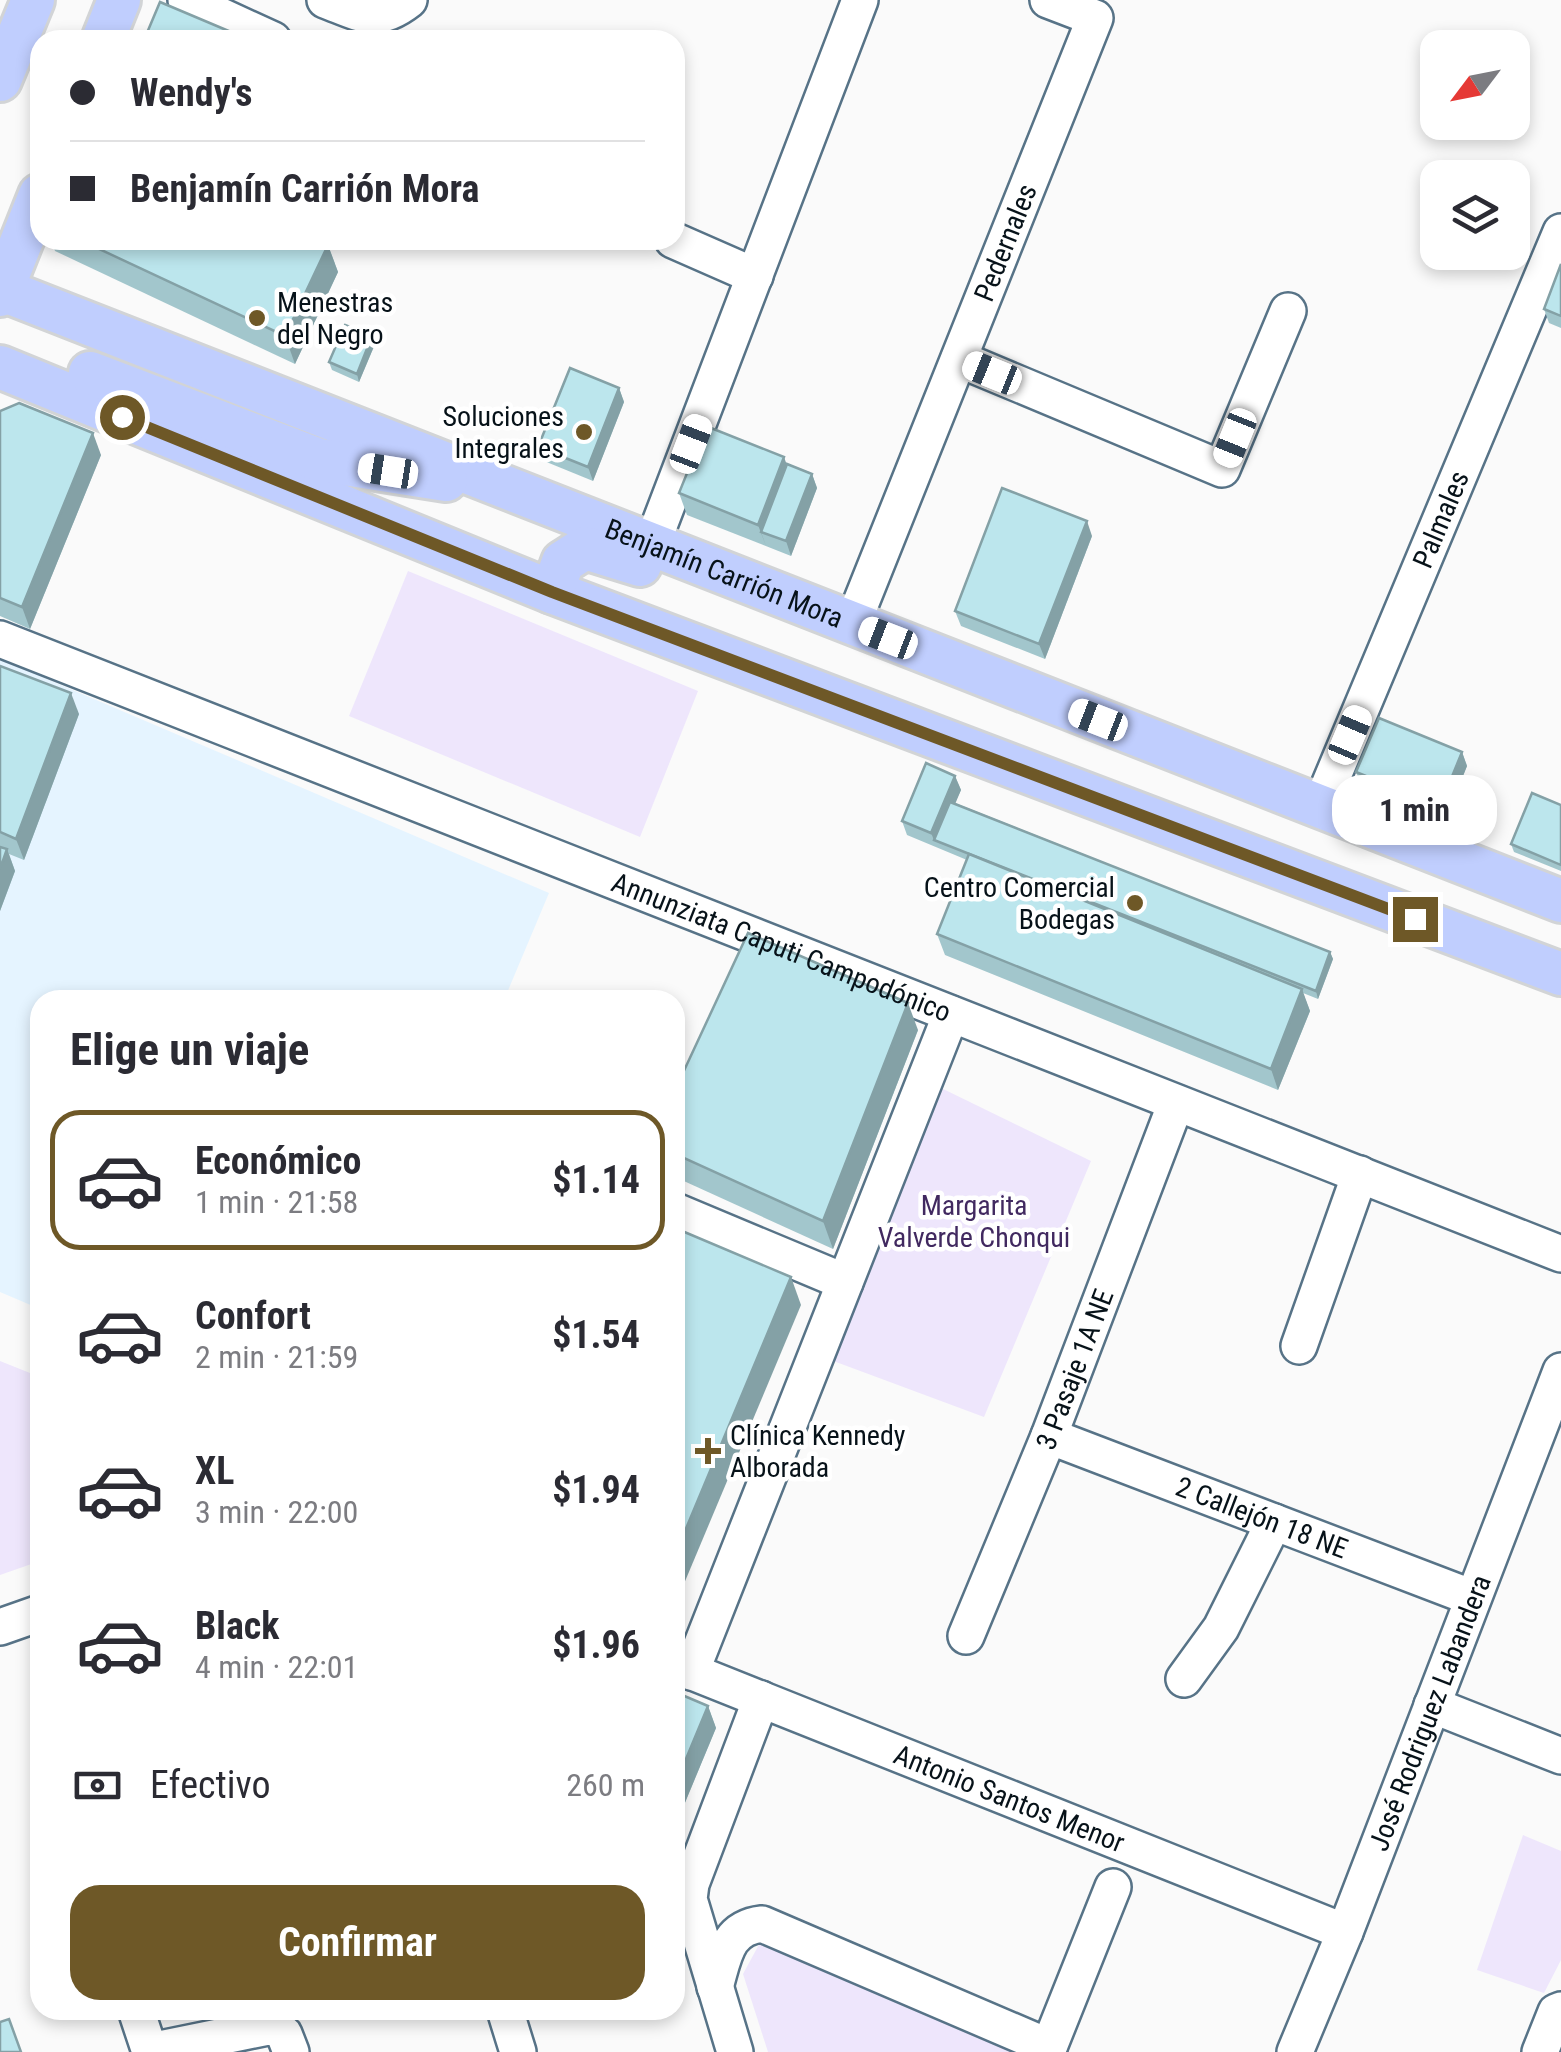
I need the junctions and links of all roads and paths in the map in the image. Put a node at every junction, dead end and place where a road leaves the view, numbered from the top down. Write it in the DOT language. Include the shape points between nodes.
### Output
graph roads {
  1 [pos="33,0"];
  2 [pos="119,0"];
  3 [pos="186,0"];
  4 [pos="325,0"];
  5 [pos="409,0"];
  6 [pos="860,0"];
  7 [pos="1048,0"];
  8 [pos="107,30"];
  9 [pos="251,30"];
  10 [pos="0,80"];
  11 [pos="30,220"];
  12 [pos="1561,232"];
  13 [pos="685,246"];
  14 [pos="754,276"];
  15 [pos="1,291"];
  16 [pos="1288,311"];
  17 [pos="0,338"];
  18 [pos="959,360"];
  19 [pos="0,367"];
  20 [pos="526,493"];
  21 [pos="652,544"];
  22 [pos="552,592"];
  23 [pos="775,594"];
  24 [pos="852,625"];
  25 [pos="0,639"];
  26 [pos="1320,807"];
  27 [pos="1561,901"];
  28 [pos="1561,974"];
  29 [pos="951,1014"];
  30 [pos="1176,1103"];
  31 [pos="1360,1174"];
  32 [pos="685,1216"];
  33 [pos="1561,1254"];
  34 [pos="845,1282"];
  35 [pos="1299,1346"];
  36 [pos="1560,1375"];
  37 [pos="1049,1436"];
  38 [pos="1274,1522"];
  39 [pos="1473,1598"];
  40 [pos="30,1616"];
  41 [pos="0,1626"];
  42 [pos="966,1636"];
  43 [pos="685,1663"];
  44 [pos="685,1669"];
  45 [pos="1184,1679"];
  46 [pos="760,1698"];
  47 [pos="1432,1706"];
  48 [pos="1561,1756"];
  49 [pos="1113,1886"];
  50 [pos="1345,1932"];
  51 [pos="714,1986"];
  52 [pos="1561,2010"];
  53 [pos="139,2020"];
  54 [pos="507,2020"];
  55 [pos="1048,2050"];
  56 [pos="150,2052"];
  57 [pos="291,2052"];
  58 [pos="518,2052"];
  59 [pos="735,2052"];
  60 [pos="1296,2052"];
  61 [pos="1540,2052"];
  1 -- 10 [label="main road"];
  2 -- 8 [label="main road"];
  3 -- 9 [label="street"];
  4 -- 5 [label="street" via="374,18"];
  6 -- 14 [label="street"];
  7 -- 18 [label="street, Pedernales" via="1095,18"];
  11 -- 15 [label="main road"];
  12 -- 26 [label="street, Palmales"];
  13 -- 14 [label="street"];
  14 -- 21 [label="street"];
  15 -- 20 [label="main road, Benjamín Carrión Mora"];
  16 -- 18 [label="street" via="1222,469"];
  17 -- 20 [label="main road" via="319,460"];
  18 -- 24 [label="street, Pedernales"];
  19 -- 22 [label="main road"];
  20 -- 21 [label="main road, Benjamín Carrión Mora"];
  21 -- 23 [label="main road, Benjamín Carrión Mora"];
  22 -- 23 [label="main road" via="563,562 585,548 732,598"];
  22 -- 28 [label="main road"];
  23 -- 24 [label="main road, Benjamín Carrión Mora"];
  24 -- 26 [label="main road, Benjamín Carrión Mora"];
  25 -- 29 [label="street, Annunziata Caputi Campodónico"];
  26 -- 27 [label="main road, Benjamín Carrión Mora"];
  29 -- 30 [label="street, Annunziata Caputi Campodónico"];
  29 -- 34 [label="street"];
  30 -- 31 [label="street, Annunziata Caputi Campodónico"];
  30 -- 37 [label="street, 3 Pasaje 1A NE"];
  31 -- 33 [label="street, Annunziata Caputi Campodónico"];
  31 -- 35 [label="street"];
  32 -- 34 [label="street"];
  34 -- 43 [label="street"];
  36 -- 39 [label="street, José Rodriguez Labandera"];
  37 -- 38 [label="street, 2 Callejón 18 NE"];
  37 -- 42 [label="street, 3 Pasaje 1A NE"];
  38 -- 39 [label="street, 2 Callejón 18 NE"];
  38 -- 45 [label="street" via="1221,1628"];
  39 -- 47 [label="street, José Rodriguez Labandera"];
  40 -- 41 [label="street"];
  44 -- 46 [label="street, Antonio Santos Menor"];
  46 -- 50 [label="street, Antonio Santos Menor"];
  46 -- 51 [label="street" via="691,1884 689,1899"];
  47 -- 48 [label="street"];
  47 -- 50 [label="street, José Rodriguez Labandera"];
  49 -- 55 [label="street"];
  50 -- 60 [label="street, José Rodriguez Labandera"];
  51 -- 55 [label="street" via="735,1934 762,1924"];
  51 -- 59 [label="street"];
  52 -- 61 [label="street"];
  53 -- 56 [label="street"];
  54 -- 58 [label="street"];
  56 -- 57 [label="street" via="273,2026"];
}
